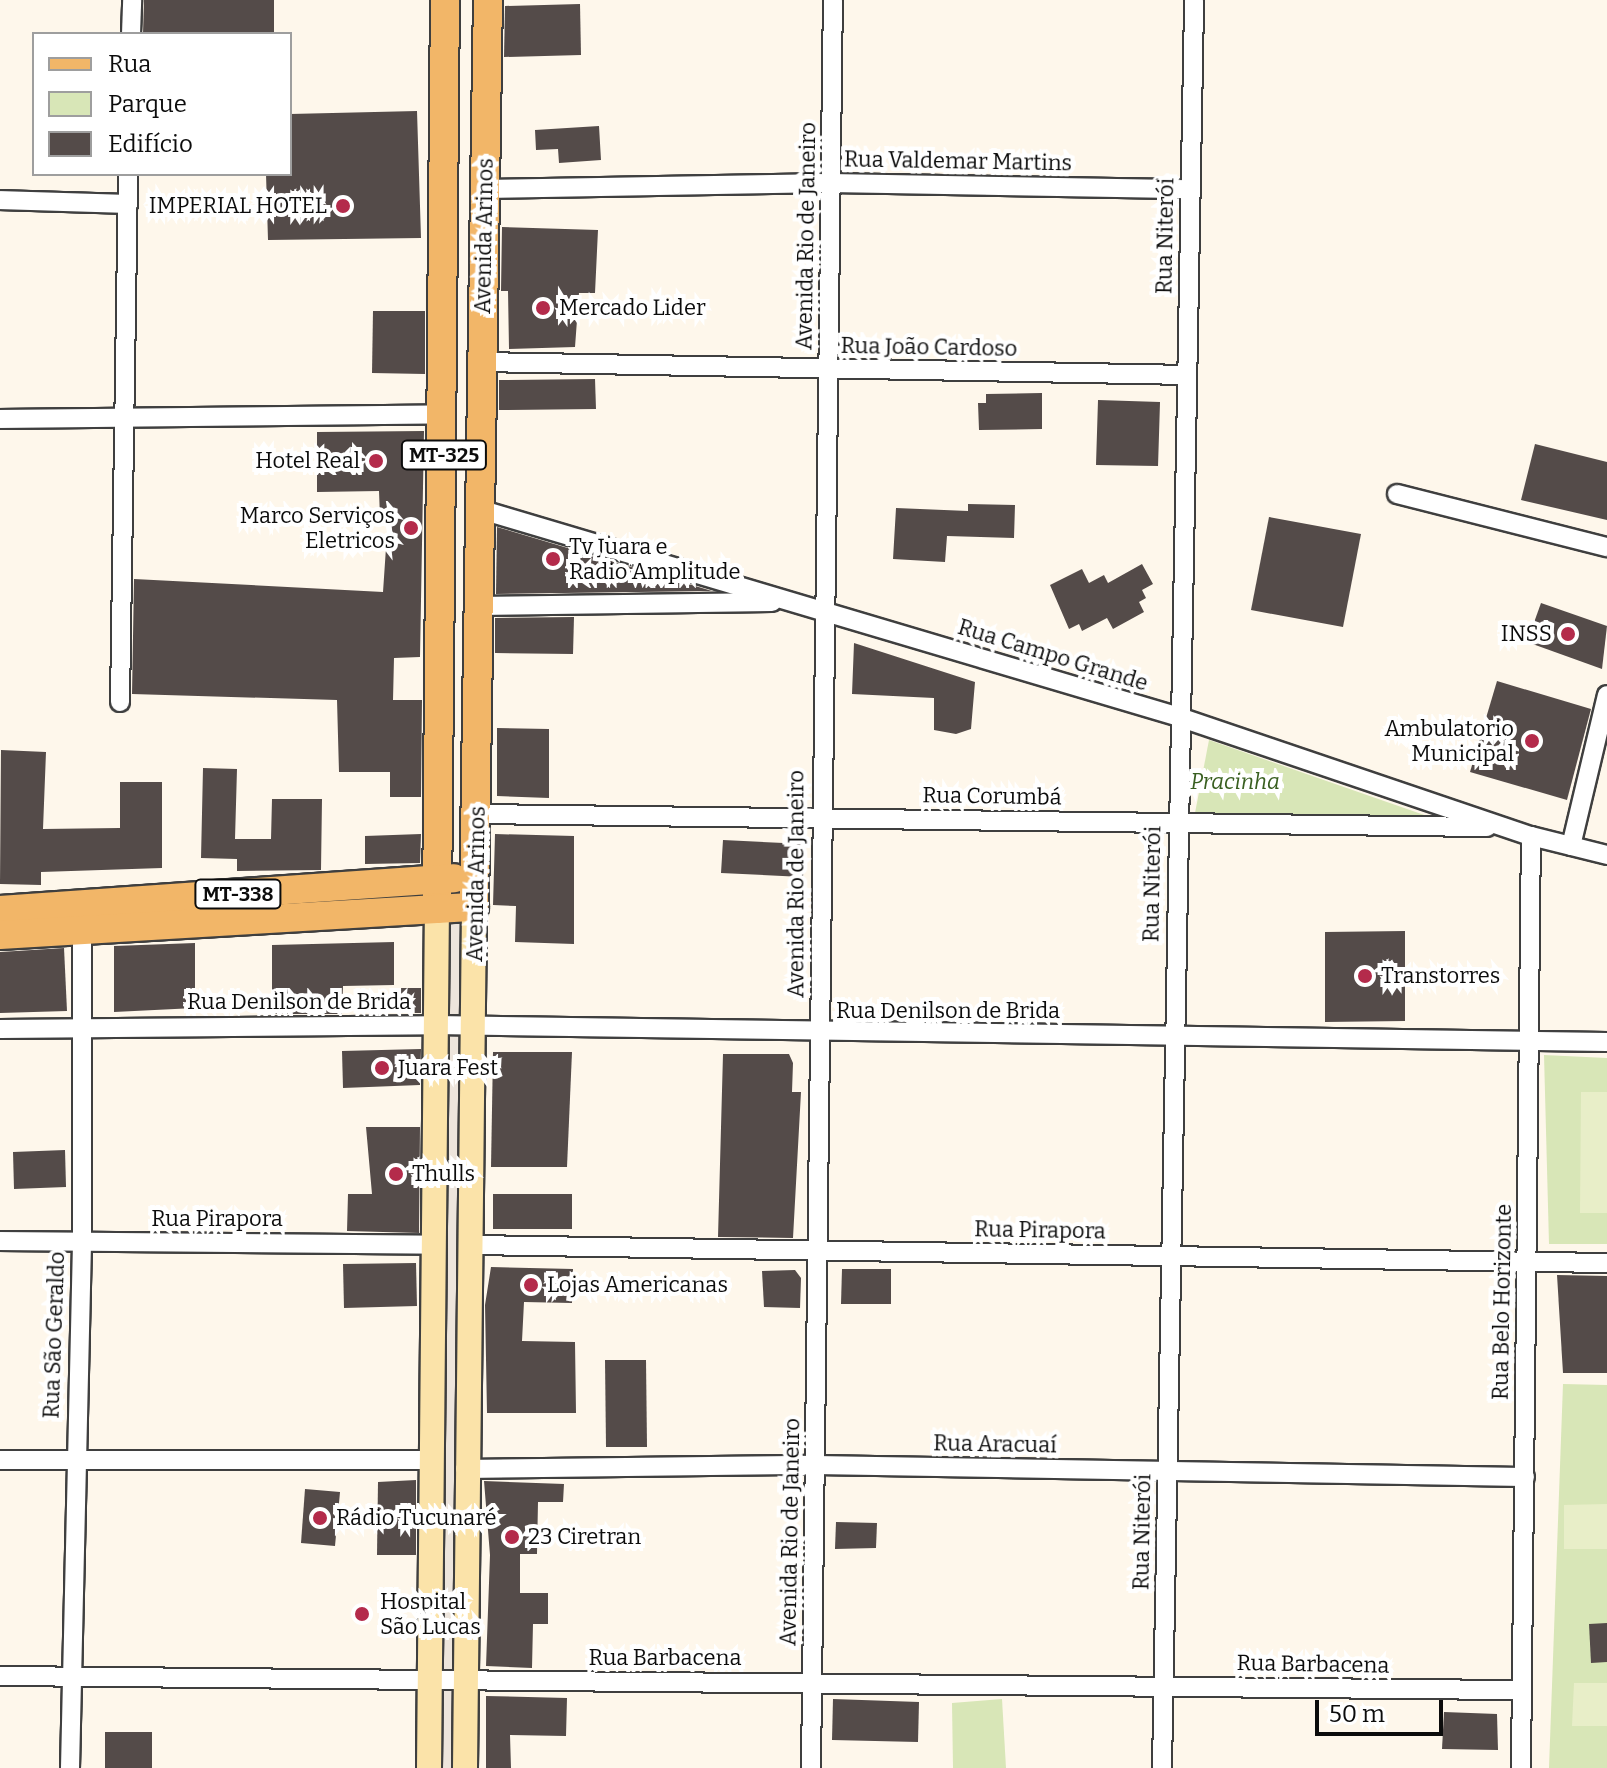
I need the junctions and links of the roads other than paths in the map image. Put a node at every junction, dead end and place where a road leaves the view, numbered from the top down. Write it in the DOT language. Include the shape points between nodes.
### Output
graph roads {
  1 [pos="132,0"];
  2 [pos="445,0"];
  3 [pos="488,0"];
  4 [pos="833,0"];
  5 [pos="1194,0"];
  6 [pos="131,32"];
  7 [pos="128,176"];
  8 [pos="830,183"];
  9 [pos="485,189"];
  10 [pos="1190,189"];
  11 [pos="0,200"];
  12 [pos="128,204"];
  13 [pos="480,362"];
  14 [pos="828,370"];
  15 [pos="1186,375"];
  16 [pos="446,414"];
  17 [pos="123,416"];
  18 [pos="0,419"];
  19 [pos="1397,494"];
  20 [pos="482,510"];
  21 [pos="1607,547"];
  22 [pos="790,602"];
  23 [pos="478,606"];
  24 [pos="825,612"];
  25 [pos="1607,695"];
  26 [pos="120,702"];
  27 [pos="1179,717"];
  28 [pos="477,814"];
  29 [pos="819,817"];
  30 [pos="1177,823"];
  31 [pos="1506,827"];
  32 [pos="1531,836"];
  33 [pos="1571,846"];
  34 [pos="1607,855"];
  35 [pos="475,876"];
  36 [pos="438,879"];
  37 [pos="293,903"];
  38 [pos="474,907"];
  39 [pos="437,909"];
  40 [pos="0,910"];
  41 [pos="82,916"];
  42 [pos="0,935"];
  43 [pos="435,1025"];
  44 [pos="474,1026"];
  45 [pos="81,1028"];
  46 [pos="0,1029"];
  47 [pos="820,1035"];
  48 [pos="1174,1037"];
  49 [pos="1529,1041"];
  50 [pos="1607,1042"];
  51 [pos="0,1241"];
  52 [pos="82,1242"];
  53 [pos="433,1245"];
  54 [pos="472,1245"];
  55 [pos="817,1252"];
  56 [pos="1170,1255"];
  57 [pos="1527,1263"];
  58 [pos="1607,1263"];
  59 [pos="0,1460"];
  60 [pos="73,1460"];
  61 [pos="431,1460"];
  62 [pos="815,1465"];
  63 [pos="465,1469"];
  64 [pos="1167,1471"];
  65 [pos="1525,1477"];
  66 [pos="0,1676"];
  67 [pos="71,1677"];
  68 [pos="429,1680"];
  69 [pos="466,1680"];
  70 [pos="812,1683"];
  71 [pos="1164,1687"];
  72 [pos="1522,1690"];
  73 [pos="70,1768"];
  74 [pos="429,1768"];
  75 [pos="465,1768"];
  76 [pos="811,1768"];
  77 [pos="1162,1768"];
  78 [pos="1521,1768"];
  1 -- 6 [label="street"];
  2 -- 16 [label="main road, Avenida Arinos / MT-325"];
  3 -- 9 [label="main road, Avenida Arinos / MT-325"];
  4 -- 8 [label="street, Avenida Rio de Janeiro"];
  5 -- 10 [label="street, Rua Niterói"];
  7 -- 12 [label="street"];
  8 -- 9 [label="street, Rua Valdemar Martins"];
  8 -- 10 [label="street, Rua Valdemar Martins"];
  8 -- 14 [label="street, Avenida Rio de Janeiro"];
  9 -- 13 [label="main road, Avenida Arinos / MT-325"];
  10 -- 15 [label="street, Rua Niterói"];
  11 -- 12 [label="street"];
  12 -- 17 [label="street"];
  13 -- 14 [label="street, Rua João Cardoso"];
  13 -- 20 [label="main road, Avenida Arinos / MT-325"];
  14 -- 15 [label="street, Rua João Cardoso"];
  14 -- 24 [label="street, Avenida Rio de Janeiro"];
  15 -- 27 [label="street, Rua Niterói"];
  16 -- 17 [label="street"];
  16 -- 36 [label="main road, Avenida Arinos / MT-325"];
  17 -- 18 [label="street"];
  17 -- 26 [label="street"];
  19 -- 21 [label="street"];
  20 -- 22 [label="street, Rua Campo Grande"];
  20 -- 23 [label="main road, Avenida Arinos / MT-325"];
  22 -- 23 [label="street"];
  22 -- 24 [label="street, Rua Campo Grande"];
  23 -- 28 [label="main road, Avenida Arinos / MT-325"];
  24 -- 27 [label="street, Rua Campo Grande"];
  24 -- 29 [label="street, Avenida Rio de Janeiro"];
  25 -- 33 [label="street"];
  27 -- 30 [label="street, Rua Niterói"];
  27 -- 31 [label="street, Rua Campo Grande"];
  28 -- 29 [label="street, Rua Corumbá"];
  28 -- 35 [label="main road, Avenida Arinos / MT-325"];
  29 -- 30 [label="street, Rua Corumbá"];
  29 -- 47 [label="street, Avenida Rio de Janeiro"];
  30 -- 31 [label="street, Rua Corumbá"];
  30 -- 48 [label="street, Rua Niterói"];
  31 -- 32 [label="street, Rua Campo Grande"];
  32 -- 33 [label="street, Rua Campo Grande"];
  32 -- 49 [label="street, Rua Belo Horizonte"];
  33 -- 34 [label="street, Rua Campo Grande"];
  35 -- 36 [label="main road, MT-338"];
  35 -- 38 [label="main road, Avenida Arinos / MT-325"];
  36 -- 37 [label="main road, MT-338"];
  36 -- 39 [label="main road, Avenida Arinos / MT-325"];
  37 -- 39 [label="main road, MT-338"];
  37 -- 41 [label="main road, MT-338"];
  38 -- 39 [label="main road, MT-338"];
  38 -- 44 [label="main road, Avenida Arinos / MT-325"];
  39 -- 43 [label="main road, Avenida Arinos / MT-325"];
  40 -- 41 [label="main road, MT-338"];
  41 -- 42 [label="main road, MT-338"];
  41 -- 45 [label="street, Rua São Geraldo"];
  43 -- 44 [label="street, Rua Denilson de Brida"];
  43 -- 45 [label="street, Rua Denilson de Brida"];
  43 -- 53 [label="main road, Avenida Arinos / MT-325"];
  44 -- 47 [label="street, Rua Denilson de Brida"];
  44 -- 54 [label="main road, Avenida Arinos / MT-325"];
  45 -- 46 [label="street, Rua Denilson de Brida"];
  45 -- 52 [label="street, Rua São Geraldo"];
  47 -- 48 [label="street, Rua Denilson de Brida"];
  47 -- 55 [label="street, Avenida Rio de Janeiro"];
  48 -- 49 [label="street, Rua Denilson de Brida"];
  48 -- 56 [label="street, Rua Niterói"];
  49 -- 50 [label="street, Rua Denilson de Brida"];
  49 -- 57 [label="street, Rua Belo Horizonte"];
  51 -- 52 [label="street, Rua Pirapora"];
  52 -- 53 [label="street, Rua Pirapora"];
  52 -- 60 [label="street, Rua São Geraldo"];
  53 -- 61 [label="main road, Avenida Arinos / MT-325"];
  54 -- 55 [label="street, Rua Pirapora"];
  54 -- 63 [label="main road, Avenida Arinos / MT-325"];
  55 -- 56 [label="street, Rua Pirapora"];
  55 -- 62 [label="street, Avenida Rio de Janeiro"];
  56 -- 57 [label="street, Rua Pirapora"];
  56 -- 64 [label="street, Rua Niterói"];
  57 -- 58 [label="street, Rua Pirapora"];
  57 -- 65 [label="street, Rua Belo Horizonte"];
  59 -- 60 [label="street"];
  60 -- 61 [label="street"];
  60 -- 67 [label="street, Rua São Geraldo"];
  61 -- 68 [label="main road, Avenida Arinos / MT-325"];
  62 -- 63 [label="street, Rua Aracuaí"];
  62 -- 64 [label="street, Rua Aracuaí"];
  62 -- 70 [label="street, Avenida Rio de Janeiro"];
  63 -- 69 [label="main road, Avenida Arinos / MT-325"];
  64 -- 65 [label="street, Rua Aracuaí"];
  64 -- 71 [label="street, Rua Niterói"];
  65 -- 72 [label="street, Rua Belo Horizonte"];
  66 -- 67 [label="street, Rua Barbacena"];
  67 -- 68 [label="street, Rua Barbacena"];
  67 -- 73 [label="street, Rua São Geraldo"];
  68 -- 69 [label="street, Rua Barbacena"];
  68 -- 74 [label="main road, Avenida Arinos / MT-325"];
  69 -- 70 [label="street, Rua Barbacena"];
  69 -- 75 [label="main road, Avenida Arinos / MT-325"];
  70 -- 71 [label="street, Rua Barbacena"];
  70 -- 76 [label="street, Avenida Rio de Janeiro"];
  71 -- 72 [label="street, Rua Barbacena"];
  71 -- 77 [label="street, Rua Niterói"];
  72 -- 78 [label="street, Rua Belo Horizonte"];
}
